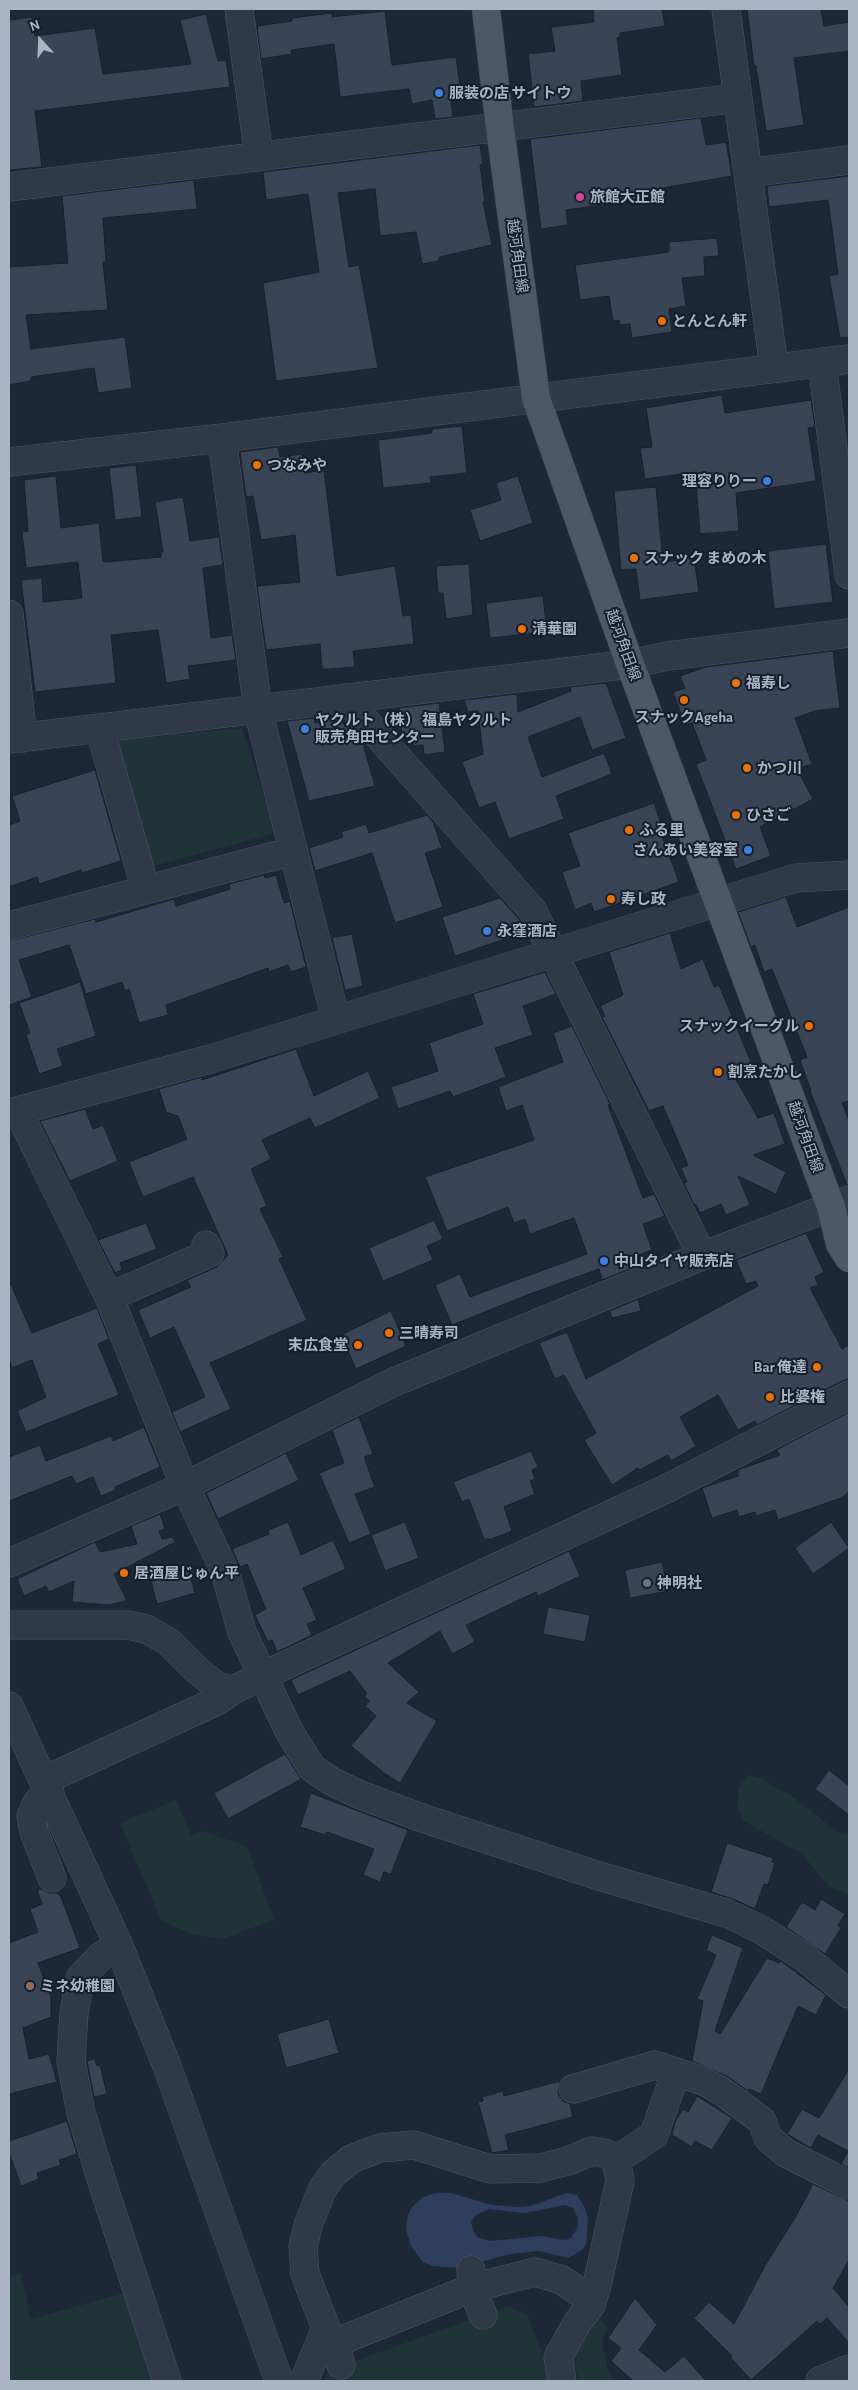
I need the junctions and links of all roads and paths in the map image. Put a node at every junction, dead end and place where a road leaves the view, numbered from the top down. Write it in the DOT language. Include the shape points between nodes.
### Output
graph roads {
  1 [pos="239,9"];
  2 [pos="486,9"];
  3 [pos="726,9"];
  4 [pos="738,98"];
  5 [pos="500,128"];
  6 [pos="259,157"];
  7 [pos="849,160"];
  8 [pos="748,173"];
  9 [pos="9,187"];
  10 [pos="849,359"];
  11 [pos="822,362"];
  12 [pos="774,368"];
  13 [pos="536,398"];
  14 [pos="222,438"];
  15 [pos="9,462"];
  16 [pos="848,560"];
  17 [pos="9,614"];
  18 [pos="849,632"];
  19 [pos="630,664"];
  20 [pos="344,698"];
  21 [pos="258,710"];
  22 [pos="100,730"];
  23 [pos="16,738"];
  24 [pos="293,851"];
  25 [pos="849,875"];
  26 [pos="146,890"];
  27 [pos="717,901"];
  28 [pos="9,926"];
  29 [pos="552,952"];
  30 [pos="336,1020"];
  31 [pos="14,1112"];
  32 [pos="840,1204"];
  33 [pos="206,1245"];
  34 [pos="702,1256"];
  35 [pos="849,1258"];
  36 [pos="109,1297"];
  37 [pos="849,1395"];
  38 [pos="185,1486"];
  39 [pos="9,1563"];
  40 [pos="9,1625"];
  41 [pos="262,1676"];
  42 [pos="233,1690"];
  43 [pos="9,1706"];
  44 [pos="47,1786"];
  45 [pos="52,1878"];
  46 [pos="120,1946"];
  47 [pos="849,1994"];
  48 [pos="676,2072"];
  49 [pos="573,2089"];
  50 [pos="616,2160"];
  51 [pos="849,2185"];
  52 [pos="472,2279"];
  53 [pos="592,2301"];
  54 [pos="483,2315"];
  55 [pos="334,2348"];
  56 [pos="849,2369"];
  57 [pos="272,2379"];
  58 [pos="167,2381"];
  59 [pos="304,2381"];
  60 [pos="562,2381"];
  61 [pos="820,2381"];
  1 -- 6 [label="street"];
  2 -- 5 [label="main road, 越河角田線"];
  3 -- 4 [label="street"];
  4 -- 5 [label="street"];
  4 -- 8 [label="street"];
  5 -- 6 [label="street"];
  5 -- 13 [label="main road, 越河角田線"];
  6 -- 9 [label="street"];
  7 -- 8 [label="street"];
  8 -- 12 [label="street"];
  10 -- 11 [label="street"];
  11 -- 12 [label="street"];
  11 -- 16 [label="street"];
  12 -- 13 [label="street"];
  13 -- 14 [label="street"];
  13 -- 19 [label="main road, 越河角田線"];
  14 -- 15 [label="street"];
  14 -- 21 [label="street"];
  17 -- 23 [label="street"];
  18 -- 19 [label="street"];
  19 -- 20 [label="street"];
  19 -- 27 [label="main road, 越河角田線"];
  20 -- 21 [label="street"];
  20 -- 29 [label="street" via="532,910"];
  21 -- 22 [label="street"];
  21 -- 24 [label="street"];
  22 -- 23 [label="street"];
  22 -- 26 [label="street"];
  24 -- 26 [label="street"];
  24 -- 30 [label="street"];
  25 -- 27 [label="street" via="796,878"];
  26 -- 28 [label="street"];
  27 -- 29 [label="street"];
  27 -- 32 [label="main road, 越河角田線"];
  29 -- 30 [label="street"];
  29 -- 34 [label="street"];
  30 -- 31 [label="street" via="210,1059"];
  31 -- 36 [label="street"];
  32 -- 34 [label="street"];
  32 -- 35 [label="main road, 越河角田線" via="840,1244"];
  33 -- 36 [label="street" via="210,1253"];
  34 -- 38 [label="street" via="394,1382"];
  36 -- 38 [label="street"];
  37 -- 41 [label="street" via="668,1488"];
  38 -- 39 [label="street"];
  38 -- 41 [label="street" via="225,1572 242,1632"];
  40 -- 42 [label="street" via="128,1625 146,1629 169,1642 218,1687"];
  41 -- 42 [label="street"];
  41 -- 47 [label="street" via="301,1752 312,1768 331,1782 422,1818 599,1876 726,1913 760,1929 804,1957"];
  42 -- 44 [label="street"];
  43 -- 44 [label="street"];
  44 -- 45 [label="street" via="31,1816"];
  44 -- 46 [label="street"];
  46 -- 57 [label="street" via="167,2066"];
  46 -- 58 [label="street" via="101,1956 80,1978 71,2061 81,2113"];
  48 -- 49 [label="street" via="654,2065"];
  48 -- 50 [label="street" via="654,2135"];
  48 -- 51 [label="street" via="720,2090 762,2121 768,2138 786,2153"];
  50 -- 53 [label="street" via="620,2181"];
  50 -- 55 [label="street" via="605,2153 592,2151 540,2168 490,2169 414,2145 380,2148 351,2159 333,2174 322,2190 303,2246 305,2274"];
  52 -- 53 [label="street" via="535,2272 562,2280"];
  52 -- 54 [label="street"];
  52 -- 55 [label="street"];
  53 -- 60 [label="street" via="558,2357"];
  55 -- 59 [label="street"];
  56 -- 61 [label="street"];
}
